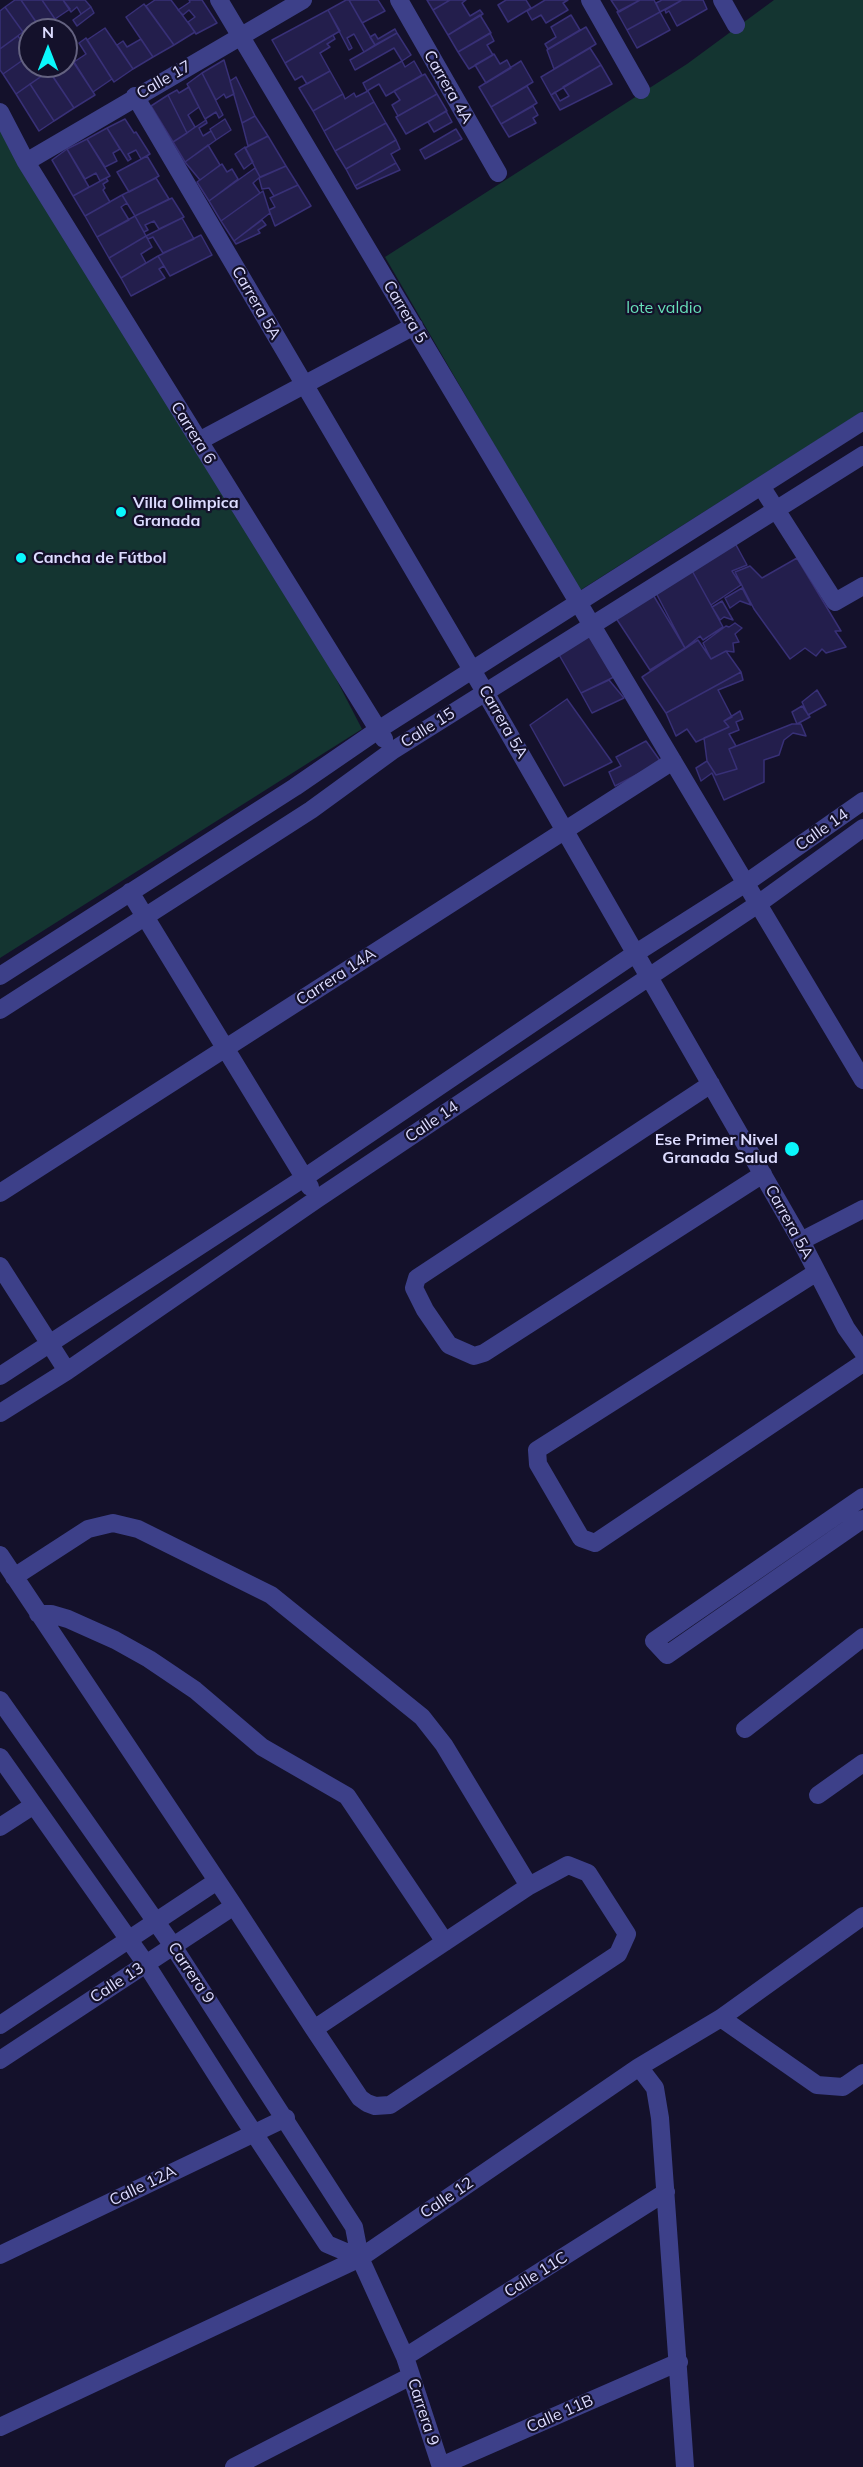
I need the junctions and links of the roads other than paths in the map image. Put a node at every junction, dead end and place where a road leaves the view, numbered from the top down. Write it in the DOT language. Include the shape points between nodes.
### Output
graph roads {
  1 [pos="219,0"];
  2 [pos="303,0"];
  3 [pos="399,0"];
  4 [pos="590,0"];
  5 [pos="722,0"];
  6 [pos="736,25"];
  7 [pos="240,36"];
  8 [pos="641,90"];
  9 [pos="135,96"];
  10 [pos="0,112"];
  11 [pos="26,162"];
  12 [pos="498,173"];
  13 [pos="414,326"];
  14 [pos="304,384"];
  15 [pos="863,421"];
  16 [pos="199,441"];
  17 [pos="863,455"];
  18 [pos="761,486"];
  19 [pos="775,508"];
  20 [pos="863,586"];
  21 [pos="578,602"];
  22 [pos="591,624"];
  23 [pos="472,670"];
  24 [pos="485,692"];
  25 [pos="378,730"];
  26 [pos="392,751"];
  27 [pos="673,761"];
  28 [pos="861,806"];
  29 [pos="863,828"];
  30 [pos="565,830"];
  31 [pos="746,883"];
  32 [pos="130,892"];
  33 [pos="758,904"];
  34 [pos="145,917"];
  35 [pos="636,953"];
  36 [pos="0,976"];
  37 [pos="649,976"];
  38 [pos="0,1010"];
  39 [pos="225,1048"];
  40 [pos="863,1080"];
  41 [pos="711,1084"];
  42 [pos="763,1174"];
  43 [pos="304,1178"];
  44 [pos="0,1193"];
  45 [pos="317,1199"];
  46 [pos="863,1209"];
  47 [pos="801,1241"];
  48 [pos="0,1266"];
  49 [pos="816,1272"];
  50 [pos="854,1325"];
  51 [pos="49,1343"];
  52 [pos="863,1352"];
  53 [pos="863,1363"];
  54 [pos="67,1371"];
  55 [pos="0,1376"];
  56 [pos="0,1413"];
  57 [pos="863,1497"];
  58 [pos="863,1519"];
  59 [pos="0,1555"];
  60 [pos="14,1577"];
  61 [pos="38,1614"];
  62 [pos="863,1637"];
  63 [pos="0,1700"];
  64 [pos="745,1728"];
  65 [pos="0,1757"];
  66 [pos="863,1763"];
  67 [pos="818,1795"];
  68 [pos="34,1805"];
  69 [pos="0,1827"];
  70 [pos="217,1881"];
  71 [pos="529,1886"];
  72 [pos="234,1906"];
  73 [pos="863,1916"];
  74 [pos="156,1922"];
  75 [pos="129,1940"];
  76 [pos="445,1942"];
  77 [pos="173,1946"];
  78 [pos="146,1964"];
  79 [pos="721,2018"];
  80 [pos="0,2025"];
  81 [pos="314,2029"];
  82 [pos="0,2060"];
  83 [pos="639,2067"];
  84 [pos="863,2073"];
  85 [pos="286,2118"];
  86 [pos="254,2133"];
  87 [pos="666,2192"];
  88 [pos="0,2255"];
  89 [pos="360,2258"];
  90 [pos="405,2358"];
  91 [pos="679,2362"];
  92 [pos="411,2376"];
  93 [pos="0,2427"];
  94 [pos="234,2467"];
  95 [pos="441,2467"];
  96 [pos="685,2467"];
  1 -- 7 [label="street, Carrera 5"];
  2 -- 7 [label="street, Calle 17"];
  3 -- 12 [label="street, Carrera 4A"];
  4 -- 8 [label="street"];
  5 -- 6 [label="street"];
  7 -- 9 [label="street, Calle 17"];
  7 -- 13 [label="street, Carrera 5"];
  9 -- 11 [label="street, Calle 17"];
  9 -- 14 [label="street, Carrera 5A"];
  10 -- 11 [label="street, Carrera 6"];
  11 -- 16 [label="street, Carrera 6"];
  13 -- 14 [label="street"];
  13 -- 21 [label="street, Carrera 5"];
  14 -- 16 [label="street"];
  14 -- 23 [label="street, Carrera 5A"];
  15 -- 18 [label="street, Calle 15"];
  16 -- 25 [label="street, Carrera 6"];
  17 -- 19 [label="street, Calle 15"];
  18 -- 19 [label="street"];
  18 -- 21 [label="street, Calle 15"];
  19 -- 20 [label="street" via="835,602"];
  19 -- 22 [label="street, Calle 15"];
  21 -- 22 [label="street, Carrera 5"];
  21 -- 23 [label="street, Calle 15"];
  22 -- 24 [label="street, Calle 15"];
  22 -- 27 [label="street, Carrera 5"];
  23 -- 24 [label="street, Carrera 5A"];
  23 -- 25 [label="street, Calle 15"];
  24 -- 26 [label="street, Calle 15"];
  24 -- 30 [label="street, Carrera 5A"];
  25 -- 26 [label="street, Carrera 6"];
  25 -- 32 [label="street, Calle 15"];
  26 -- 34 [label="street, Calle 15" via="311,810"];
  27 -- 30 [label="street, Carrera 14A"];
  27 -- 31 [label="street, Carrera 5"];
  28 -- 31 [label="street, Calle 14"];
  29 -- 33 [label="street, Calle 14"];
  30 -- 35 [label="street, Carrera 5A"];
  30 -- 39 [label="street, Carrera 14A"];
  31 -- 33 [label="street, Carrera 5"];
  31 -- 35 [label="street, Calle 14"];
  32 -- 34 [label="street"];
  32 -- 36 [label="street, Calle 15"];
  33 -- 37 [label="street, Calle 14"];
  33 -- 40 [label="street, Carrera 5"];
  34 -- 38 [label="street, Calle 15"];
  34 -- 39 [label="street"];
  35 -- 37 [label="street, Carrera 5A"];
  35 -- 43 [label="street, Calle 14"];
  37 -- 41 [label="street, Carrera 5A"];
  37 -- 45 [label="street, Calle 14"];
  39 -- 43 [label="street"];
  39 -- 44 [label="street, Carrera 14A"];
  41 -- 42 [label="street, Carrera 5A"];
  41 -- 42 [label="street" via="417,1278 414,1288 425,1310 449,1345 474,1356 484,1353"];
  42 -- 47 [label="street, Carrera 5A"];
  43 -- 45 [label="street"];
  43 -- 51 [label="street, Calle 14"];
  45 -- 54 [label="street, Calle 14"];
  46 -- 47 [label="street"];
  47 -- 49 [label="street, Carrera 5A"];
  48 -- 51 [label="street"];
  49 -- 50 [label="street, Carrera 5A"];
  49 -- 53 [label="street" via="537,1450 538,1464 581,1538 595,1543"];
  50 -- 52 [label="street, Carrera 5A"];
  51 -- 54 [label="street"];
  51 -- 55 [label="street, Calle 14"];
  54 -- 56 [label="street, Calle 14"];
  57 -- 58 [label="street" via="654,1641 667,1655"];
  59 -- 60 [label="street"];
  60 -- 61 [label="street"];
  60 -- 71 [label="street" via="88,1529 113,1523 138,1529 271,1595 422,1717 444,1745"];
  61 -- 70 [label="street"];
  61 -- 76 [label="street" via="68,1619 149,1659 195,1689 262,1747 347,1796"];
  62 -- 64 [label="street"];
  63 -- 74 [label="street, Carrera 9"];
  65 -- 68 [label="street, Carrera 9"];
  66 -- 67 [label="street"];
  68 -- 69 [label="street"];
  68 -- 75 [label="street, Carrera 9"];
  70 -- 72 [label="street"];
  70 -- 74 [label="street, Calle 13"];
  71 -- 76 [label="street"];
  71 -- 81 [label="street" via="568,1865 588,1873 627,1934 618,1954 390,2105 375,2106 360,2098"];
  72 -- 77 [label="street, Calle 13"];
  72 -- 81 [label="street"];
  73 -- 79 [label="street, Calle 12"];
  74 -- 75 [label="street, Calle 13"];
  74 -- 77 [label="street, Carrera 9"];
  75 -- 78 [label="street, Carrera 9"];
  75 -- 80 [label="street, Calle 13"];
  76 -- 81 [label="street"];
  77 -- 78 [label="street, Calle 13"];
  77 -- 85 [label="street, Carrera 9"];
  78 -- 82 [label="street, Calle 13"];
  78 -- 86 [label="street, Carrera 9"];
  79 -- 83 [label="street, Calle 12"];
  79 -- 84 [label="street" via="818,2085 843,2087"];
  83 -- 87 [label="street" via="655,2088"];
  83 -- 89 [label="street, Calle 12"];
  85 -- 86 [label="street, Calle 12A"];
  85 -- 89 [label="street, Carrera 9" via="354,2227"];
  86 -- 88 [label="street, Calle 12A"];
  86 -- 89 [label="street, Carrera 9" via="327,2244"];
  87 -- 90 [label="street, Calle 11C"];
  87 -- 91 [label="street"];
  89 -- 90 [label="street, Carrera 9"];
  89 -- 93 [label="street, Calle 12"];
  90 -- 92 [label="street, Carrera 9"];
  91 -- 95 [label="street, Calle 11B"];
  91 -- 96 [label="street"];
  92 -- 94 [label="street"];
  92 -- 95 [label="street, Carrera 9"];
}
